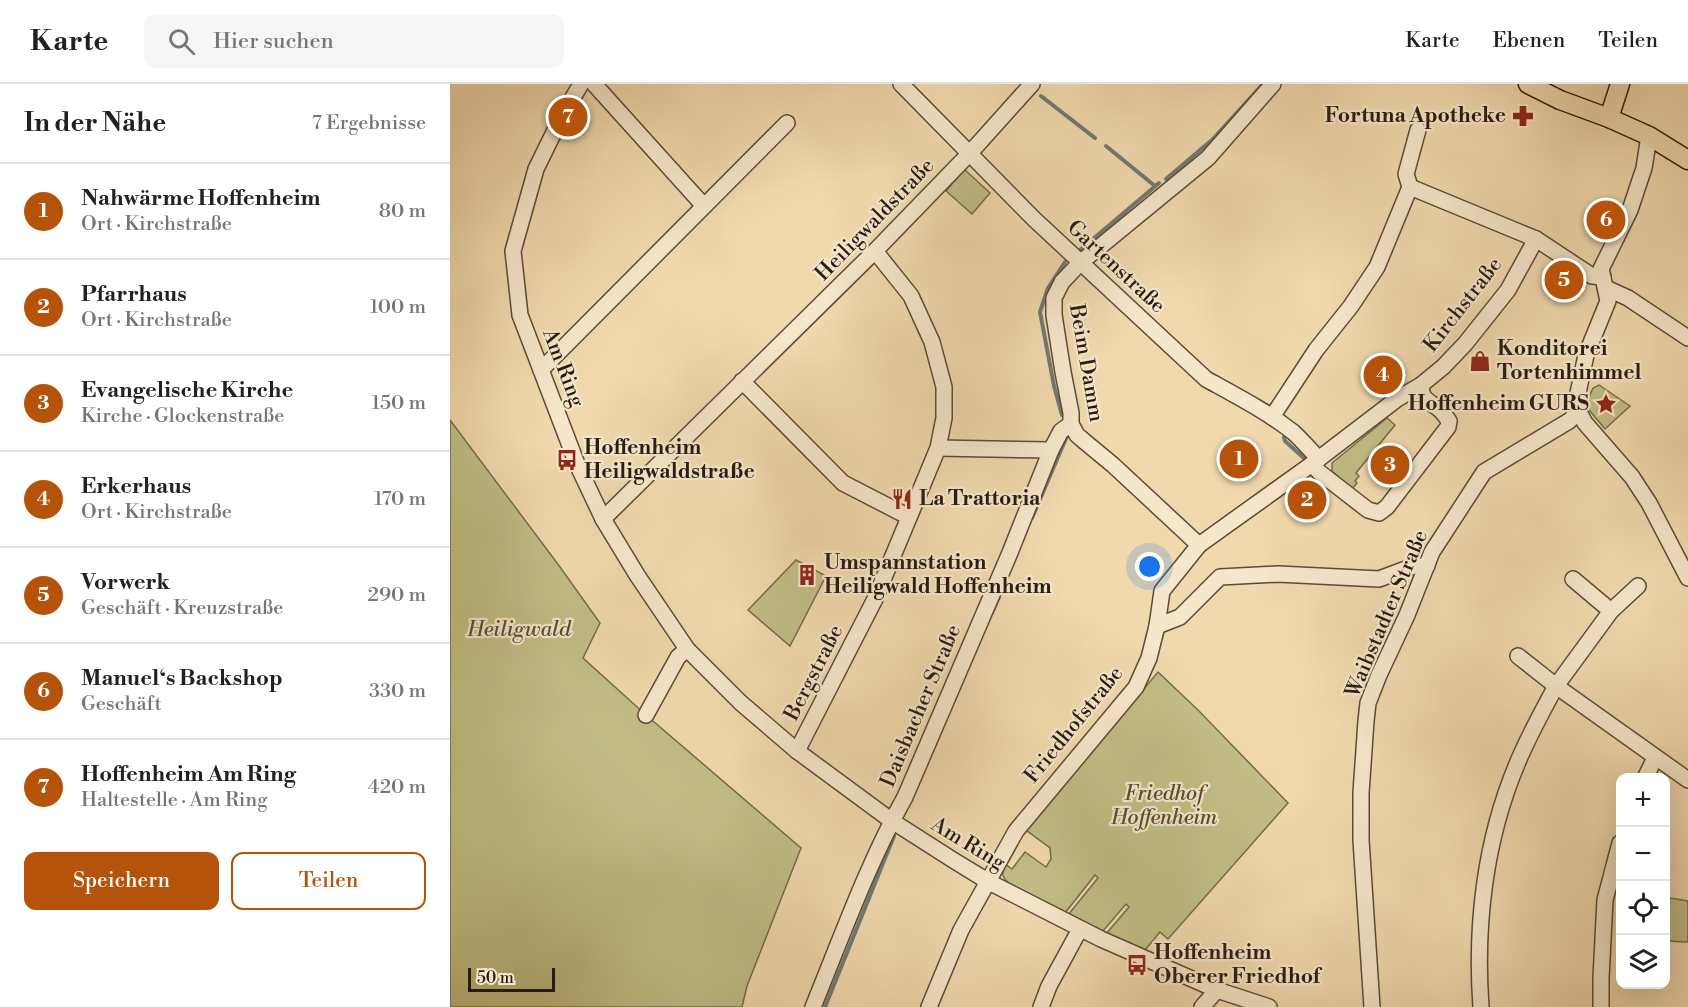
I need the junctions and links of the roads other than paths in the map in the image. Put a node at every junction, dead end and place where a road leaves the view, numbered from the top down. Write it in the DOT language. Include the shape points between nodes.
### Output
graph roads {
  1 [pos="581,84"];
  2 [pos="594,84"];
  3 [pos="901,84"];
  4 [pos="1032,84"];
  5 [pos="1273,84"];
  6 [pos="1528,84"];
  7 [pos="1620,84"];
  8 [pos="1609,118"];
  9 [pos="787,123"];
  10 [pos="1418,130"];
  11 [pos="1649,136"];
  12 [pos="970,153"];
  13 [pos="1688,160"];
  14 [pos="1410,187"];
  15 [pos="704,206"];
  16 [pos="1536,239"];
  17 [pos="875,250"];
  18 [pos="1080,263"];
  19 [pos="1604,283"];
  20 [pos="1688,338"];
  21 [pos="541,370"];
  22 [pos="742,381"];
  23 [pos="1421,385"];
  24 [pos="1579,412"];
  25 [pos="1272,417"];
  26 [pos="1071,424"];
  27 [pos="938,448"];
  28 [pos="1051,450"];
  29 [pos="1316,462"];
  30 [pos="909,517"];
  31 [pos="603,519"];
  32 [pos="1199,545"];
  33 [pos="1427,566"];
  34 [pos="1688,578"];
  35 [pos="1573,579"];
  36 [pos="1638,586"];
  37 [pos="1611,611"];
  38 [pos="1157,626"];
  39 [pos="687,650"];
  40 [pos="1518,656"];
  41 [pos="1556,686"];
  42 [pos="645,715"];
  43 [pos="797,751"];
  44 [pos="1655,758"];
  45 [pos="1647,773"];
  46 [pos="1688,780"];
  47 [pos="892,821"];
  48 [pos="1616,858"];
  49 [pos="989,882"];
  50 [pos="1080,929"];
  51 [pos="1217,990"];
  52 [pos="813,1007"];
  53 [pos="929,1007"];
  54 [pos="1041,1007"];
  55 [pos="1202,1007"];
  56 [pos="1269,1007"];
  57 [pos="1372,1007"];
  58 [pos="1481,1007"];
  59 [pos="1601,1007"];
  1 -- 21 [label="street, Am Ring" via="536,169 513,251 520,315"];
  2 -- 15 [label="street"];
  3 -- 12 [label="street, Gartenstraße"];
  4 -- 12 [label="street, Heiligwaldstraße"];
  5 -- 18 [label="street, Beim Damm" via="1208,158"];
  6 -- 8 [label="main road"];
  7 -- 8 [label="main road"];
  8 -- 11 [label="main road"];
  9 -- 15 [label="street"];
  10 -- 14 [label="street" via="1406,174"];
  11 -- 13 [label="main road"];
  11 -- 19 [label="street" via="1644,168 1630,210 1601,269"];
  12 -- 17 [label="street, Heiligwaldstraße"];
  12 -- 18 [label="street, Gartenstraße"];
  14 -- 16 [label="street"];
  14 -- 25 [label="street" via="1377,267"];
  15 -- 21 [label="street"];
  16 -- 19 [label="street"];
  16 -- 23 [label="street, Kirchstraße" via="1508,290 1465,344"];
  17 -- 22 [label="street, Heiligwaldstraße"];
  17 -- 27 [label="street, Bergstraße" via="910,296 932,342 944,387 944,418"];
  18 -- 25 [label="street, Gartenstraße" via="1206,379"];
  18 -- 26 [label="street, Beim Damm" via="1062,282 1054,298"];
  19 -- 20 [label="street"];
  19 -- 24 [label="street" via="1608,301 1586,355 1577,398"];
  21 -- 31 [label="street, Am Ring"];
  22 -- 30 [label="street" via="843,483"];
  22 -- 31 [label="street, Heiligwaldstraße"];
  23 -- 29 [label="street, Kirchstraße" via="1396,399"];
  23 -- 29 [label="street, Gartenstraße" via="1421,394 1449,420 1448,428 1379,513 1368,510 1319,472"];
  24 -- 33 [label="street, Waibstadter Straße" via="1484,472"];
  24 -- 34 [label="street" via="1638,486"];
  25 -- 29 [label="street, Gartenstraße" via="1294,433"];
  26 -- 28 [label="street, Daisbacher Straße" via="1061,431"];
  26 -- 32 [label="street, Beim Damm" via="1077,435"];
  27 -- 28 [label="street"];
  27 -- 30 [label="street, Bergstraße"];
  28 -- 47 [label="street, Daisbacher Straße"];
  29 -- 32 [label="street, Kirchstraße"];
  30 -- 43 [label="street, Bergstraße" via="875,599"];
  31 -- 39 [label="street, Am Ring"];
  32 -- 38 [label="street, Kirchstraße" via="1162,591"];
  33 -- 38 [label="street" via="1414,566 1379,579 1278,574 1220,577 1180,617"];
  33 -- 57 [label="street, Waibstadter Straße" via="1368,703 1361,840"];
  35 -- 37 [label="street"];
  36 -- 37 [label="street"];
  37 -- 41 [label="street"];
  38 -- 49 [label="street, Friedhofstraße" via="1136,687 1016,831"];
  39 -- 42 [label="street" via="678,657"];
  39 -- 43 [label="street, Am Ring"];
  40 -- 41 [label="street"];
  41 -- 44 [label="street"];
  41 -- 58 [label="street" via="1516,766 1489,854 1479,937"];
  43 -- 47 [label="street, Am Ring"];
  44 -- 45 [label="street"];
  44 -- 46 [label="street"];
  47 -- 49 [label="street, Am Ring"];
  47 -- 52 [label="street, Daisbacher Straße"];
  48 -- 59 [label="street" via="1605,900"];
  49 -- 50 [label="street, Am Ring"];
  49 -- 53 [label="street, Friedhofstraße" via="961,930"];
  50 -- 51 [label="street, Am Ring"];
  50 -- 54 [label="street"];
  51 -- 55 [label="street"];
  51 -- 56 [label="street, Am Ring"];
}
